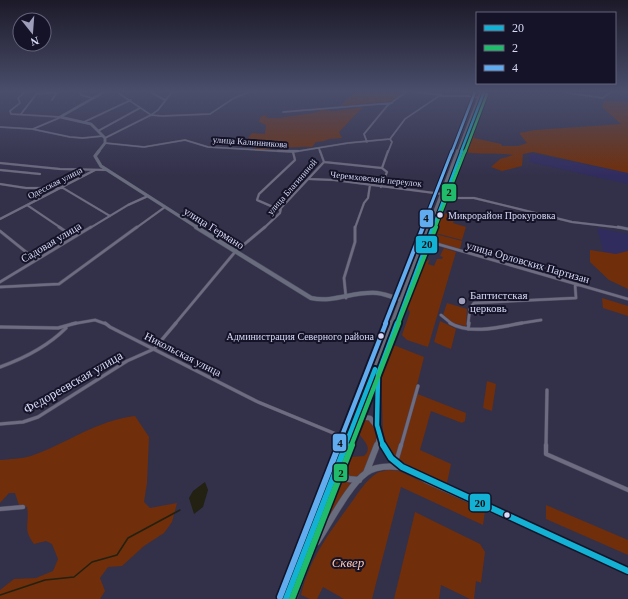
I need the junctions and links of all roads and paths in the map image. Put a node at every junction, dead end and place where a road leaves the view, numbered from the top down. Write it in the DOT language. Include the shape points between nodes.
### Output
graph roads {
  1 [pos="53,120"];
  2 [pos="74,120"];
  3 [pos="88,120"];
  4 [pos="115,120"];
  5 [pos="140,120"];
  6 [pos="377,120"];
  7 [pos="403,120"];
  8 [pos="472,120"];
  9 [pos="84,122"];
  10 [pos="0,127"];
  11 [pos="32,129"];
  12 [pos="98,131"];
  13 [pos="104,137"];
  14 [pos="390,139"];
  15 [pos="368,142"];
  16 [pos="105,143"];
  17 [pos="319,148"];
  18 [pos="293,152"];
  19 [pos="324,162"];
  20 [pos="0,163"];
  21 [pos="382,168"];
  22 [pos="0,170"];
  23 [pos="96,170"];
  24 [pos="108,170"];
  25 [pos="40,174"];
  26 [pos="308,179"];
  27 [pos="0,184"];
  28 [pos="370,185"];
  29 [pos="381,187"];
  30 [pos="63,188"];
  31 [pos="148,196"];
  32 [pos="442,197"];
  33 [pos="27,205"];
  34 [pos="165,207"];
  35 [pos="280,210"];
  36 [pos="110,216"];
  37 [pos="0,219"];
  38 [pos="628,229"];
  39 [pos="0,231"];
  40 [pos="74,237"];
  41 [pos="426,241"];
  42 [pos="235,252"];
  43 [pos="36,260"];
  44 [pos="0,282"];
  45 [pos="575,284"];
  46 [pos="0,287"];
  47 [pos="346,298"];
  48 [pos="628,299"];
  49 [pos="403,301"];
  50 [pos="441,315"];
  51 [pos="541,320"];
  52 [pos="0,327"];
  53 [pos="66,327"];
  54 [pos="468,329"];
  55 [pos="154,349"];
  56 [pos="0,367"];
  57 [pos="378,374"];
  58 [pos="418,386"];
  59 [pos="547,390"];
  60 [pos="359,417"];
  61 [pos="0,424"];
  62 [pos="377,427"];
  63 [pos="379,439"];
  64 [pos="350,440"];
  65 [pos="396,463"];
  66 [pos="340,466"];
  67 [pos="402,467"];
  68 [pos="366,473"];
  69 [pos="359,480"];
  70 [pos="628,490"];
  71 [pos="23,507"];
  72 [pos="0,509"];
  73 [pos="311,552"];
  74 [pos="628,572"];
  75 [pos="286,599"];
  76 [pos="293,599"];
  1 -- 11 [label="street"];
  2 -- 9 [label="main road"];
  3 -- 9 [label="street"];
  4 -- 12 [label="street"];
  5 -- 13 [label="street"];
  6 -- 15 [label="street" via="364,134"];
  7 -- 14 [label="street"];
  8 -- 32 [label="main road"];
  9 -- 12 [label="main road" via="91,124"];
  10 -- 11 [label="street"];
  11 -- 13 [label="street" via="70,137"];
  12 -- 13 [label="main road"];
  13 -- 16 [label="main road, улица Германо"];
  14 -- 15 [label="street, улица Калинникова"];
  14 -- 21 [label="street" via="392,142"];
  15 -- 17 [label="street, улица Калинникова"];
  16 -- 18 [label="street, улица Калинникова" via="144,147 182,140 208,147"];
  16 -- 24 [label="main road, улица Германо" via="95,156 98,163"];
  17 -- 18 [label="street, улица Калинникова"];
  17 -- 19 [label="street"];
  18 -- 35 [label="street" via="295,160 259,194 256,200"];
  19 -- 21 [label="street, улица Благининой"];
  19 -- 26 [label="street, улица Благининой"];
  20 -- 23 [label="street"];
  21 -- 29 [label="street" via="387,172"];
  22 -- 25 [label="street"];
  23 -- 24 [label="street"];
  23 -- 30 [label="street, Одесская улица"];
  24 -- 31 [label="main road, улица Германо"];
  26 -- 28 [label="street, Черемховский переулок"];
  26 -- 35 [label="street, улица Благининой"];
  27 -- 30 [label="street" via="26,188"];
  28 -- 29 [label="street, Черемховский переулок"];
  28 -- 47 [label="street" via="368,198 355,226 355,242 344,278"];
  29 -- 32 [label="street, Черемховский переулок"];
  30 -- 33 [label="street, Одесская улица"];
  30 -- 36 [label="street"];
  31 -- 34 [label="main road, улица Германо"];
  31 -- 36 [label="street, Садовая улица"];
  32 -- 38 [label="street, Черемховский переулок" via="474,198 572,222"];
  32 -- 41 [label="main road"];
  33 -- 37 [label="street, Одесская улица"];
  33 -- 40 [label="street"];
  34 -- 42 [label="main road, улица Германо"];
  34 -- 46 [label="street" via="59,284"];
  35 -- 42 [label="street, улица Благининой" via="280,213 259,233"];
  36 -- 40 [label="street, Садовая улица"];
  39 -- 43 [label="street"];
  40 -- 43 [label="street, Садовая улица"];
  41 -- 45 [label="street, улица Орловских Партизан"];
  41 -- 49 [label="main road"];
  42 -- 47 [label="main road, улица Германо" via="311,298 322,301"];
  42 -- 55 [label="street, улица Благининой"];
  43 -- 44 [label="street, Садовая улица"];
  45 -- 48 [label="street, улица Орловских Партизан"];
  45 -- 54 [label="street" via="574,299 474,303 470,308"];
  47 -- 49 [label="main road, улица Германо" via="376,293"];
  49 -- 57 [label="main road"];
  49 -- 60 [label="main road"];
  50 -- 54 [label="street" via="452,324"];
  51 -- 54 [label="street"];
  52 -- 53 [label="street, Никольская улица"];
  53 -- 55 [label="street, Никольская улица" via="83,321 104,322"];
  53 -- 56 [label="street" via="55,340 28,357"];
  55 -- 61 [label="street, Федореевская улица" via="121,365 38,417 23,422"];
  55 -- 64 [label="street, Никольская улица" via="258,402"];
  57 -- 60 [label="main road"];
  57 -- 62 [label="main road"];
  58 -- 65 [label="street"];
  59 -- 70 [label="street" via="546,454"];
  60 -- 62 [label="main road" via="370,418"];
  60 -- 64 [label="main road"];
  62 -- 63 [label="main road"];
  63 -- 65 [label="main road"];
  63 -- 68 [label="main road"];
  64 -- 66 [label="main road"];
  65 -- 67 [label="main road"];
  66 -- 69 [label="main road" via="348,479"];
  66 -- 73 [label="main road"];
  66 -- 75 [label="main road"];
  67 -- 68 [label="main road" via="384,467"];
  67 -- 74 [label="main road"];
  68 -- 69 [label="main road"];
  69 -- 73 [label="main road"];
  71 -- 72 [label="street"];
  73 -- 76 [label="main road"];
}
